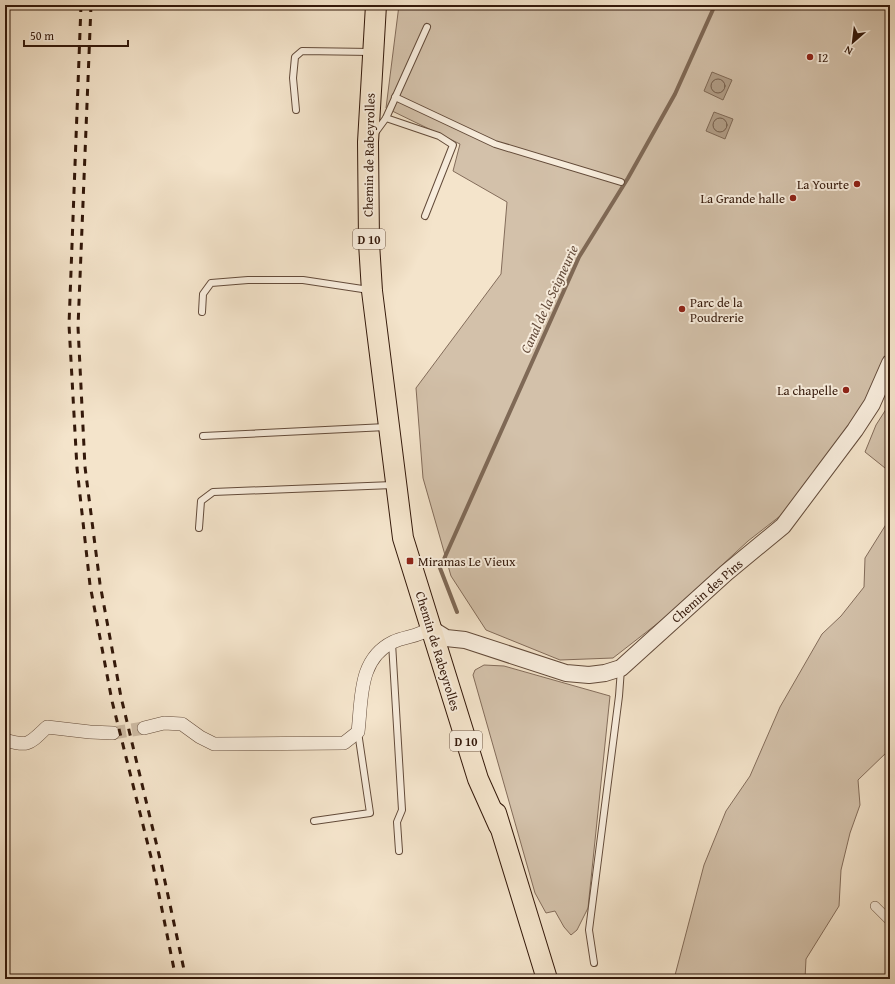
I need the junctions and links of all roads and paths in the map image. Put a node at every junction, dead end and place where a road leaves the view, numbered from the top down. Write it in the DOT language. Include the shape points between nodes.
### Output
graph roads {
  1 [pos="376,5"];
  2 [pos="428,27"];
  3 [pos="372,52"];
  4 [pos="395,98"];
  5 [pos="296,110"];
  6 [pos="386,118"];
  7 [pos="368,142"];
  8 [pos="621,182"];
  9 [pos="425,216"];
  10 [pos="372,291"];
  11 [pos="202,312"];
  12 [pos="890,363"];
  13 [pos="388,426"];
  14 [pos="203,436"];
  15 [pos="396,481"];
  16 [pos="199,528"];
  17 [pos="441,632"];
  18 [pos="392,643"];
  19 [pos="621,668"];
  20 [pos="144,728"];
  21 [pos="358,732"];
  22 [pos="113,733"];
  23 [pos="5,740"];
  24 [pos="314,821"];
  25 [pos="499,826"];
  26 [pos="399,851"];
  27 [pos="875,906"];
  28 [pos="890,921"];
  29 [pos="594,963"];
  30 [pos="547,979"];
  1 -- 3 [label="main road, Chemin de Rabeyrolles / D 10"];
  2 -- 4 [label="lane"];
  3 -- 5 [label="lane" via="302,51 295,57 293,78"];
  3 -- 7 [label="main road, Chemin de Rabeyrolles / D 10"];
  4 -- 6 [label="lane"];
  4 -- 8 [label="lane" via="495,144"];
  6 -- 7 [label="lane"];
  6 -- 9 [label="lane" via="439,136 453,145"];
  7 -- 10 [label="main road, Chemin de Rabeyrolles / D 10"];
  10 -- 11 [label="lane" via="303,280 211,283 203,294"];
  10 -- 13 [label="main road, Chemin de Rabeyrolles / D 10"];
  12 -- 19 [label="street, Chemin des Pins" via="872,404 855,430 783,526 726,573"];
  13 -- 14 [label="lane"];
  13 -- 15 [label="main road, Chemin de Rabeyrolles / D 10"];
  15 -- 16 [label="lane" via="213,492 201,501"];
  15 -- 17 [label="main road, Chemin de Rabeyrolles / D 10"];
  15 -- 17 [label="main road, Chemin de Rabeyrolles / D 10" via="403,538"];
  17 -- 18 [label="street"];
  17 -- 19 [label="street, Chemin des Pins" via="554,670 574,674 605,673"];
  17 -- 25 [label="main road, Chemin de Rabeyrolles / D 10" via="470,715"];
  17 -- 25 [label="main road, Chemin de Rabeyrolles / D 10" via="478,779"];
  18 -- 21 [label="street" via="382,649 368,664"];
  18 -- 26 [label="lane" via="402,810 397,822"];
  19 -- 29 [label="lane" via="589,930"];
  20 -- 21 [label="street" via="164,723 182,724 214,744 344,743"];
  21 -- 24 [label="lane" via="370,813"];
  22 -- 23 [label="street" via="46,727 31,742 24,745"];
  25 -- 30 [label="main road, Chemin de Rabeyrolles / D 10"];
  27 -- 28 [label="street"];
}
